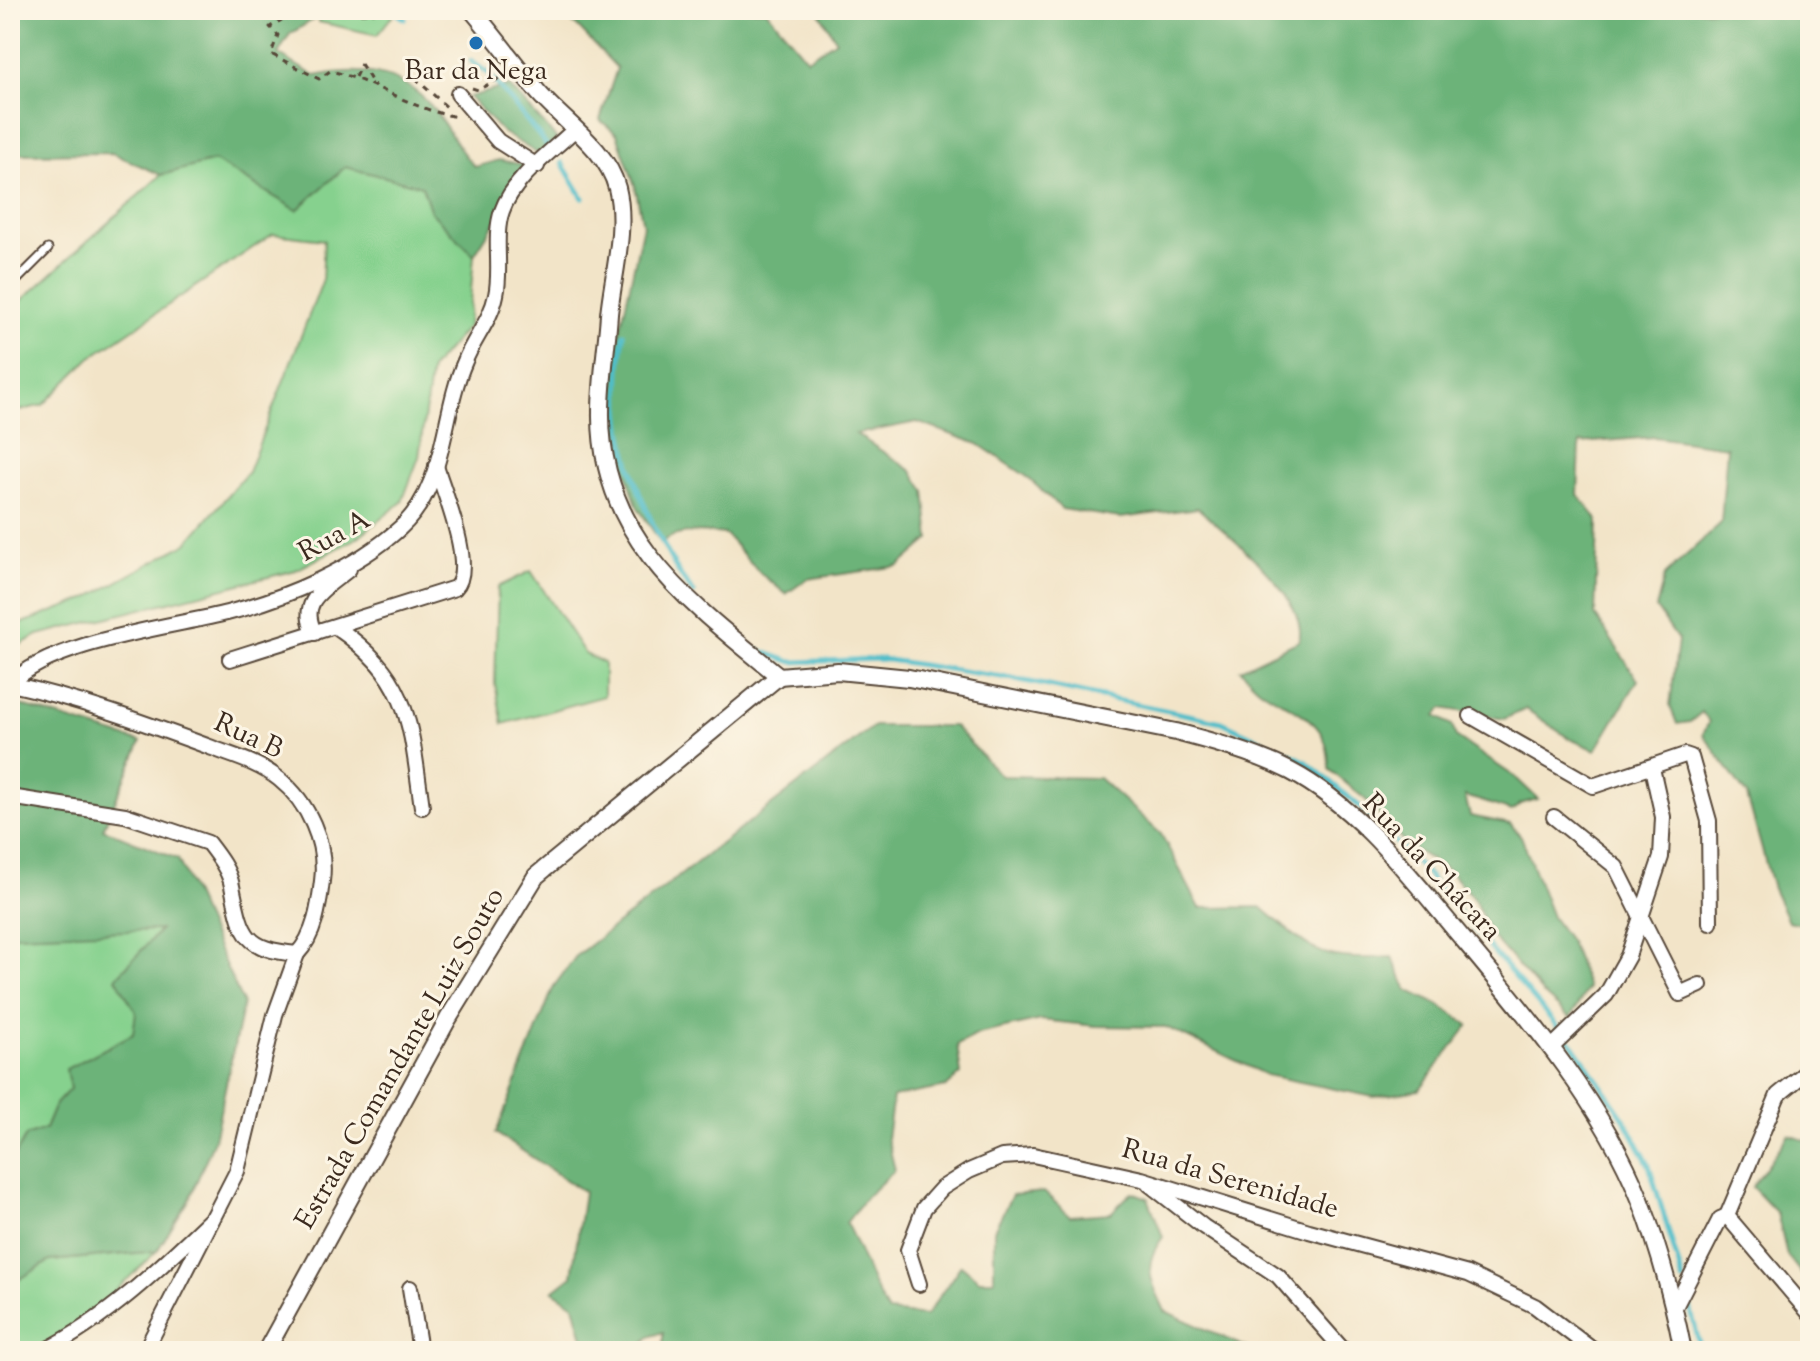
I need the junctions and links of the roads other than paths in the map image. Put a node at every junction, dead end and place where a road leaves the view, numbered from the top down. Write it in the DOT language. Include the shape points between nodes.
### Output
graph roads {
  1 [pos="472,10"];
  2 [pos="458,94"];
  3 [pos="574,130"];
  4 [pos="537,166"];
  5 [pos="48,249"];
  6 [pos="10,287"];
  7 [pos="436,466"];
  8 [pos="361,559"];
  9 [pos="336,627"];
  10 [pos="315,633"];
  11 [pos="230,659"];
  12 [pos="779,676"];
  13 [pos="10,684"];
  14 [pos="1471,716"];
  15 [pos="1652,768"];
  16 [pos="10,797"];
  17 [pos="422,807"];
  18 [pos="1554,817"];
  19 [pos="1640,916"];
  20 [pos="1710,923"];
  21 [pos="297,954"];
  22 [pos="1700,985"];
  23 [pos="1551,1048"];
  24 [pos="1810,1069"];
  25 [pos="1142,1179"];
  26 [pos="220,1210"];
  27 [pos="1727,1216"];
  28 [pos="919,1284"];
  29 [pos="410,1288"];
  30 [pos="1674,1309"];
  31 [pos="1810,1314"];
  32 [pos="44,1351"];
  33 [pos="145,1351"];
  34 [pos="266,1351"];
  35 [pos="420,1351"];
  36 [pos="1344,1351"];
  37 [pos="1594,1351"];
  38 [pos="1683,1351"];
  1 -- 3 [label="street"];
  2 -- 4 [label="street" via="498,141"];
  3 -- 4 [label="street, Rua A"];
  3 -- 12 [label="street" via="607,166 619,204 600,413 609,476 639,545 668,580"];
  4 -- 7 [label="street, Rua A" via="501,213 492,312 465,361"];
  5 -- 6 [label="lane"];
  7 -- 8 [label="street, Rua A" via="422,503 402,527"];
  7 -- 9 [label="street" via="463,564 460,583"];
  8 -- 10 [label="street" via="310,604 308,620"];
  8 -- 13 [label="street, Rua A" via="230,612 56,655 22,671"];
  9 -- 10 [label="street"];
  9 -- 17 [label="street" via="360,643 401,692"];
  10 -- 11 [label="street"];
  12 -- 23 [label="street, Rua da Chácara" via="838,671 1044,702 1212,741 1292,772 1347,813 1407,873"];
  12 -- 34 [label="street, Estrada Comandante Luiz Souto" via="536,876 426,1057"];
  13 -- 21 [label="street, Rua B" via="144,721 243,758 278,778 299,798 313,824 324,866 313,925"];
  14 -- 15 [label="street" via="1584,784 1606,784"];
  15 -- 19 [label="street" via="1663,838"];
  15 -- 20 [label="street" via="1685,755 1695,762 1709,821"];
  16 -- 21 [label="street" via="125,815 208,843 232,885 233,907 244,932 271,951"];
  18 -- 19 [label="street" via="1616,867"];
  19 -- 22 [label="street" via="1680,994"];
  19 -- 23 [label="street" via="1618,978"];
  21 -- 26 [label="street, Rua B" via="275,1015 237,1171"];
  23 -- 30 [label="street, Rua da Chácara" via="1592,1109 1640,1199"];
  24 -- 27 [label="street" via="1778,1095"];
  25 -- 28 [label="street, Rua da Serenidade" via="1033,1155 1002,1157 969,1171 942,1188 924,1208 912,1235 908,1250"];
  25 -- 36 [label="street" via="1278,1276"];
  25 -- 37 [label="street, Rua da Serenidade" via="1468,1274 1535,1306"];
  26 -- 32 [label="street" via="125,1295"];
  26 -- 33 [label="street, Rua B"];
  27 -- 30 [label="street" via="1720,1219"];
  27 -- 31 [label="street"];
  29 -- 35 [label="street"];
  30 -- 38 [label="street, Rua da Chácara"];
}
